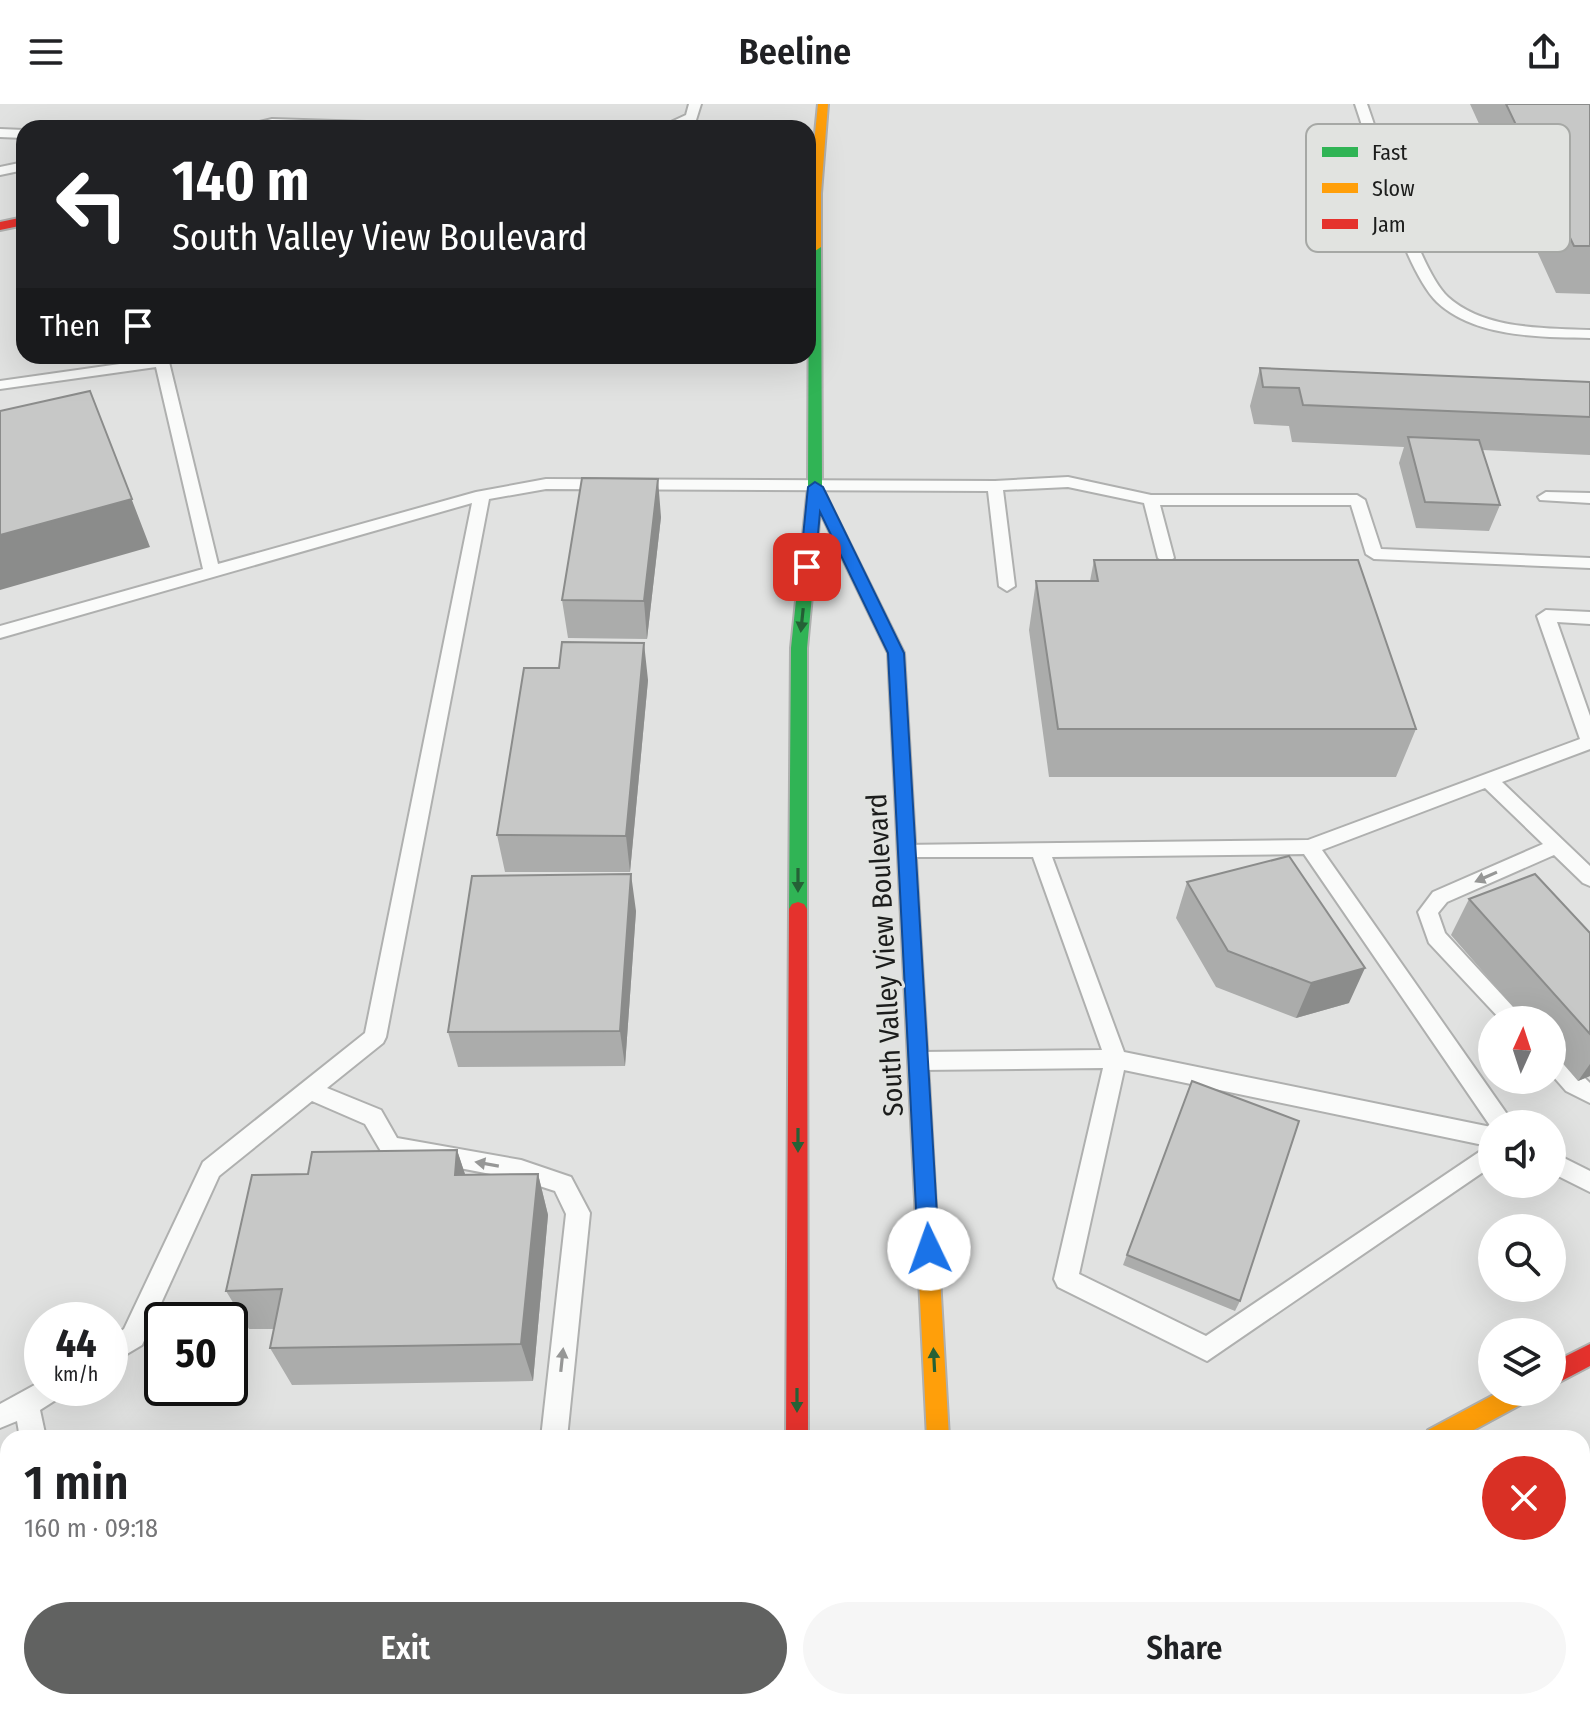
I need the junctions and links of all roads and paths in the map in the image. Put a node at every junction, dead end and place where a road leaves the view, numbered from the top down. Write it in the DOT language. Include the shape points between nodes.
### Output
graph roads {
  1 [pos="695,104"];
  2 [pos="823,104"];
  3 [pos="1361,104"];
  4 [pos="684,120"];
  5 [pos="1368,124"];
  6 [pos="816,156"];
  7 [pos="1416,252"];
  8 [pos="1590,334"];
  9 [pos="148,364"];
  10 [pos="162,364"];
  11 [pos="813,364"];
  12 [pos="0,385"];
  13 [pos="995,486"];
  14 [pos="815,487"];
  15 [pos="482,495"];
  16 [pos="1546,497"];
  17 [pos="1590,498"];
  18 [pos="1151,500"];
  19 [pos="1166,558"];
  20 [pos="1590,563"];
  21 [pos="212,572"];
  22 [pos="1007,586"];
  23 [pos="1590,618"];
  24 [pos="0,632"];
  25 [pos="1488,780"];
  26 [pos="1557,846"];
  27 [pos="1309,847"];
  28 [pos="908,850"];
  29 [pos="1040,850"];
  30 [pos="1590,878"];
  31 [pos="1501,1006"];
  32 [pos="1116,1059"];
  33 [pos="920,1061"];
  34 [pos="1566,1075"];
  35 [pos="309,1090"];
  36 [pos="1590,1094"];
  37 [pos="1491,1110"];
  38 [pos="1478,1134"];
  39 [pos="1478,1164"];
  40 [pos="1566,1169"];
  41 [pos="1590,1182"];
  42 [pos="128,1340"];
  43 [pos="1590,1354"];
  44 [pos="1566,1367"];
  45 [pos="24,1406"];
  46 [pos="26,1406"];
  47 [pos="1495,1406"];
  48 [pos="0,1416"];
  49 [pos="31,1430"];
  50 [pos="555,1430"];
  51 [pos="797,1430"];
  52 [pos="938,1430"];
  53 [pos="1451,1430"];
  1 -- 4 [label="lane" via="692,117"];
  2 -- 6 [label="main road, South Valley View Boulevard"];
  3 -- 5 [label="lane"];
  7 -- 8 [label="lane" via="1442,300 1475,317 1507,328"];
  9 -- 12 [label="lane"];
  10 -- 21 [label="lane"];
  11 -- 14 [label="main road, South Valley View Boulevard"];
  13 -- 14 [label="lane"];
  13 -- 18 [label="lane" via="1068,482"];
  13 -- 22 [label="lane"];
  14 -- 15 [label="lane" via="546,484"];
  14 -- 28 [label="main road, South Valley View Boulevard" via="896,653"];
  14 -- 51 [label="main road, South Valley View Boulevard, one-way" via="799,648"];
  15 -- 21 [label="lane"];
  15 -- 35 [label="lane" via="375,1037"];
  16 -- 17 [label="lane"];
  18 -- 19 [label="lane"];
  18 -- 20 [label="lane" via="1357,500 1374,554"];
  21 -- 24 [label="lane"];
  23 -- 25 [label="lane" via="1546,616 1590,742"];
  25 -- 26 [label="lane"];
  25 -- 27 [label="lane"];
  26 -- 30 [label="lane"];
  26 -- 31 [label="lane, one-way" via="1440,897 1428,912 1436,937"];
  27 -- 29 [label="lane"];
  27 -- 37 [label="lane"];
  28 -- 29 [label="lane"];
  28 -- 33 [label="main road, South Valley View Boulevard"];
  29 -- 32 [label="lane"];
  32 -- 33 [label="lane"];
  32 -- 38 [label="lane"];
  32 -- 39 [label="lane" via="1066,1279 1207,1349"];
  52 -- 33 [label="main road, South Valley View Boulevard, one-way"];
  34 -- 36 [label="lane"];
  35 -- 42 [label="lane" via="211,1169"];
  50 -- 35 [label="lane, one-way" via="578,1213 563,1184 521,1170 390,1146 373,1117"];
  40 -- 41 [label="lane"];
  43 -- 44 [label="main road"];
  45 -- 48 [label="lane"];
  46 -- 49 [label="lane"];
  47 -- 53 [label="main road"];
}
